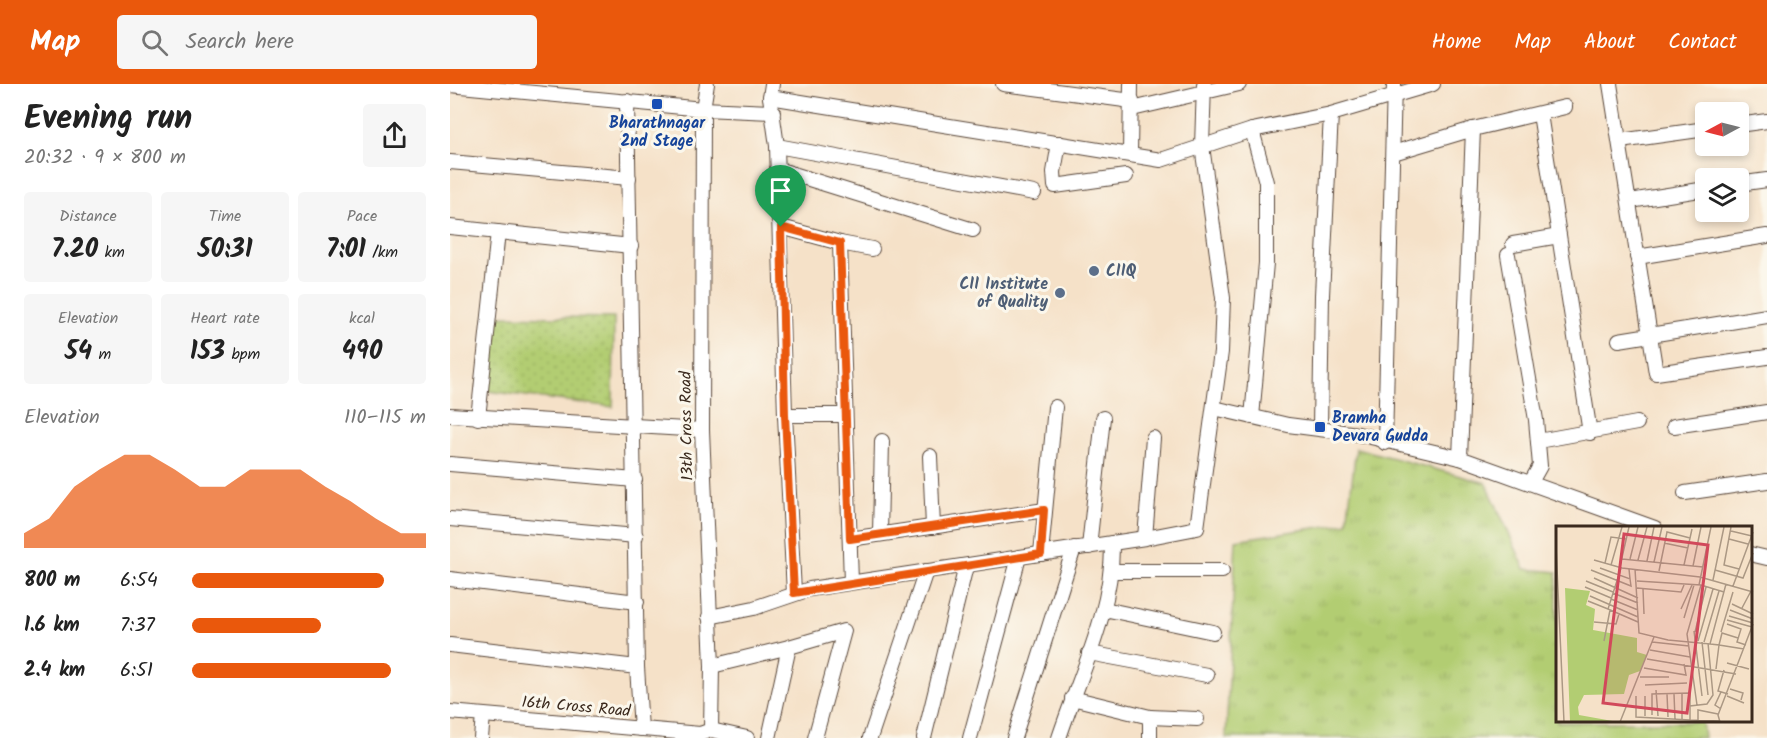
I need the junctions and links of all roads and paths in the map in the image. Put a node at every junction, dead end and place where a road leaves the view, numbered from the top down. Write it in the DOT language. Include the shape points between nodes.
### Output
graph roads {
  1 [pos="707,84"];
  2 [pos="1003,84"];
  3 [pos="1131,84"];
  4 [pos="1239,84"];
  5 [pos="1433,84"];
  6 [pos="1610,84"];
  7 [pos="450,85"];
  8 [pos="1204,89"];
  9 [pos="1394,89"];
  10 [pos="771,90"];
  11 [pos="627,101"];
  12 [pos="1132,105"];
  13 [pos="1565,107"];
  14 [pos="703,109"];
  15 [pos="773,112"];
  16 [pos="1331,114"];
  17 [pos="1540,114"];
  18 [pos="1767,121"];
  19 [pos="1749,123"];
  20 [pos="1473,129"];
  21 [pos="1252,130"];
  22 [pos="1695,131"];
  23 [pos="1620,141"];
  24 [pos="1059,143"];
  25 [pos="777,146"];
  26 [pos="1202,146"];
  27 [pos="1393,153"];
  28 [pos="1130,154"];
  29 [pos="450,162"];
  30 [pos="777,169"];
  31 [pos="1126,176"];
  32 [pos="629,178"];
  33 [pos="1767,180"];
  34 [pos="1749,182"];
  35 [pos="1695,191"];
  36 [pos="1035,193"];
  37 [pos="1629,201"];
  38 [pos="450,227"];
  39 [pos="781,227"];
  40 [pos="973,230"];
  41 [pos="498,232"];
  42 [pos="1559,236"];
  43 [pos="1767,236"];
  44 [pos="840,243"];
  45 [pos="631,246"];
  46 [pos="872,249"];
  47 [pos="1637,257"];
  48 [pos="1767,316"];
  49 [pos="1651,336"];
  50 [pos="1619,340"];
  51 [pos="1767,357"];
  52 [pos="1055,407"];
  53 [pos="1214,408"];
  54 [pos="1767,412"];
  55 [pos="785,415"];
  56 [pos="845,415"];
  57 [pos="450,416"];
  58 [pos="1252,417"];
  59 [pos="478,418"];
  60 [pos="1103,418"];
  61 [pos="1637,423"];
  62 [pos="633,425"];
  63 [pos="1674,426"];
  64 [pos="1320,427"];
  65 [pos="702,430"];
  66 [pos="1590,433"];
  67 [pos="1153,438"];
  68 [pos="882,441"];
  69 [pos="1538,441"];
  70 [pos="1385,443"];
  71 [pos="930,456"];
  72 [pos="1460,458"];
  73 [pos="450,464"];
  74 [pos="635,480"];
  75 [pos="1767,481"];
  76 [pos="1531,482"];
  77 [pos="1685,493"];
  78 [pos="1044,510"];
  79 [pos="450,519"];
  80 [pos="1649,526"];
  81 [pos="933,527"];
  82 [pos="880,534"];
  83 [pos="636,536"];
  84 [pos="1145,538"];
  85 [pos="850,539"];
  86 [pos="1112,543"];
  87 [pos="1089,547"];
  88 [pos="1074,549"];
  89 [pos="1041,554"];
  90 [pos="1752,554"];
  91 [pos="1019,557"];
  92 [pos="1767,558"];
  93 [pos="966,566"];
  94 [pos="926,571"];
  95 [pos="1112,571"];
  96 [pos="1222,571"];
  97 [pos="450,579"];
  98 [pos="850,582"];
  99 [pos="794,593"];
  100 [pos="637,602"];
  101 [pos="1104,609"];
  102 [pos="709,617"];
  103 [pos="1213,632"];
  104 [pos="450,645"];
  105 [pos="789,647"];
  106 [pos="1089,653"];
  107 [pos="712,666"];
  108 [pos="637,667"];
  109 [pos="1207,675"];
  110 [pos="1072,698"];
  111 [pos="450,712"];
  112 [pos="483,716"];
  113 [pos="1150,717"];
  114 [pos="1197,719"];
  115 [pos="641,729"];
  116 [pos="704,734"];
  117 [pos="481,738"];
  118 [pos="747,738"];
  119 [pos="769,738"];
  120 [pos="815,738"];
  121 [pos="870,738"];
  122 [pos="924,738"];
  123 [pos="970,738"];
  124 [pos="1014,738"];
  125 [pos="1059,738"];
  126 [pos="1150,738"];
  1 -- 14 [label="street, 13th Cross Road"];
  2 -- 12 [label="street"];
  3 -- 12 [label="street"];
  4 -- 8 [label="street"];
  5 -- 9 [label="street"];
  6 -- 23 [label="street"];
  7 -- 11 [label="street"];
  8 -- 12 [label="street"];
  8 -- 26 [label="street"];
  9 -- 16 [label="street"];
  9 -- 27 [label="street"];
  10 -- 15 [label="street"];
  10 -- 24 [label="street"];
  11 -- 14 [label="street"];
  11 -- 32 [label="street"];
  12 -- 28 [label="street"];
  13 -- 17 [label="street"];
  14 -- 15 [label="street"];
  14 -- 65 [label="street, 13th Cross Road"];
  15 -- 25 [label="street"];
  16 -- 21 [label="street"];
  16 -- 64 [label="street"];
  17 -- 20 [label="street"];
  17 -- 42 [label="street"];
  18 -- 19 [label="street"];
  20 -- 27 [label="street"];
  20 -- 72 [label="street"];
  21 -- 26 [label="street"];
  21 -- 58 [label="street" via="1266,182 1266,216 1263,316"];
  22 -- 23 [label="street"];
  23 -- 37 [label="street"];
  24 -- 28 [label="street"];
  24 -- 31 [label="street" via="1055,186"];
  25 -- 30 [label="street"];
  25 -- 36 [label="street"];
  26 -- 28 [label="street" via="1161,159"];
  26 -- 53 [label="street" via="1223,298"];
  27 -- 70 [label="street"];
  29 -- 32 [label="street"];
  30 -- 39 [label="street"];
  30 -- 40 [label="street"];
  32 -- 45 [label="street"];
  33 -- 34 [label="street"];
  35 -- 37 [label="street"];
  37 -- 47 [label="street"];
  38 -- 41 [label="street"];
  39 -- 44 [label="street"];
  39 -- 55 [label="street"];
  41 -- 45 [label="street"];
  41 -- 59 [label="street"];
  42 -- 66 [label="street"];
  42 -- 69 [label="street" via="1511,250"];
  43 -- 47 [label="street"];
  44 -- 46 [label="street"];
  44 -- 56 [label="street"];
  45 -- 62 [label="street"];
  47 -- 49 [label="street"];
  48 -- 49 [label="street"];
  49 -- 50 [label="street"];
  49 -- 51 [label="street" via="1656,373"];
  52 -- 78 [label="street"];
  53 -- 58 [label="street"];
  53 -- 84 [label="street" via="1197,528"];
  54 -- 63 [label="street"];
  55 -- 56 [label="street"];
  55 -- 99 [label="street"];
  56 -- 85 [label="street"];
  57 -- 59 [label="street"];
  58 -- 64 [label="street"];
  59 -- 62 [label="street"];
  60 -- 87 [label="street"];
  61 -- 66 [label="street"];
  62 -- 65 [label="street"];
  62 -- 74 [label="street"];
  64 -- 70 [label="street"];
  65 -- 102 [label="street, 13th Cross Road"];
  66 -- 69 [label="street"];
  67 -- 84 [label="street"];
  68 -- 82 [label="street"];
  69 -- 76 [label="street" via="1540,466"];
  70 -- 72 [label="street"];
  71 -- 81 [label="street"];
  72 -- 76 [label="street"];
  73 -- 74 [label="street"];
  74 -- 83 [label="street"];
  75 -- 77 [label="street"];
  76 -- 80 [label="street"];
  78 -- 81 [label="street"];
  78 -- 89 [label="street"];
  79 -- 83 [label="street"];
  81 -- 82 [label="street"];
  82 -- 85 [label="street"];
  83 -- 100 [label="street"];
  84 -- 86 [label="street"];
  85 -- 98 [label="street"];
  86 -- 87 [label="street"];
  86 -- 95 [label="street"];
  87 -- 88 [label="street"];
  88 -- 89 [label="street"];
  88 -- 124 [label="street"];
  89 -- 91 [label="street"];
  90 -- 92 [label="street"];
  91 -- 93 [label="street"];
  91 -- 123 [label="street"];
  93 -- 94 [label="street"];
  93 -- 122 [label="street"];
  94 -- 98 [label="street"];
  94 -- 121 [label="street"];
  95 -- 96 [label="street"];
  95 -- 101 [label="street"];
  97 -- 100 [label="street"];
  98 -- 99 [label="street"];
  99 -- 102 [label="street" via="754,608"];
  100 -- 108 [label="street"];
  101 -- 103 [label="street"];
  101 -- 106 [label="street"];
  102 -- 107 [label="street, 13th Cross Road"];
  104 -- 108 [label="street"];
  105 -- 107 [label="street"];
  105 -- 119 [label="street"];
  105 -- 120 [label="street" via="844,631"];
  106 -- 109 [label="street"];
  106 -- 110 [label="street"];
  107 -- 116 [label="street, 13th Cross Road"];
  108 -- 115 [label="street"];
  110 -- 113 [label="street"];
  110 -- 125 [label="street"];
  111 -- 112 [label="street, 16th Cross Road"];
  112 -- 115 [label="street, 16th Cross Road"];
  112 -- 117 [label="street"];
  113 -- 114 [label="street"];
  113 -- 126 [label="street"];
  115 -- 116 [label="street, 16th Cross Road"];
  116 -- 118 [label="street, 16th Cross Road"];
}
